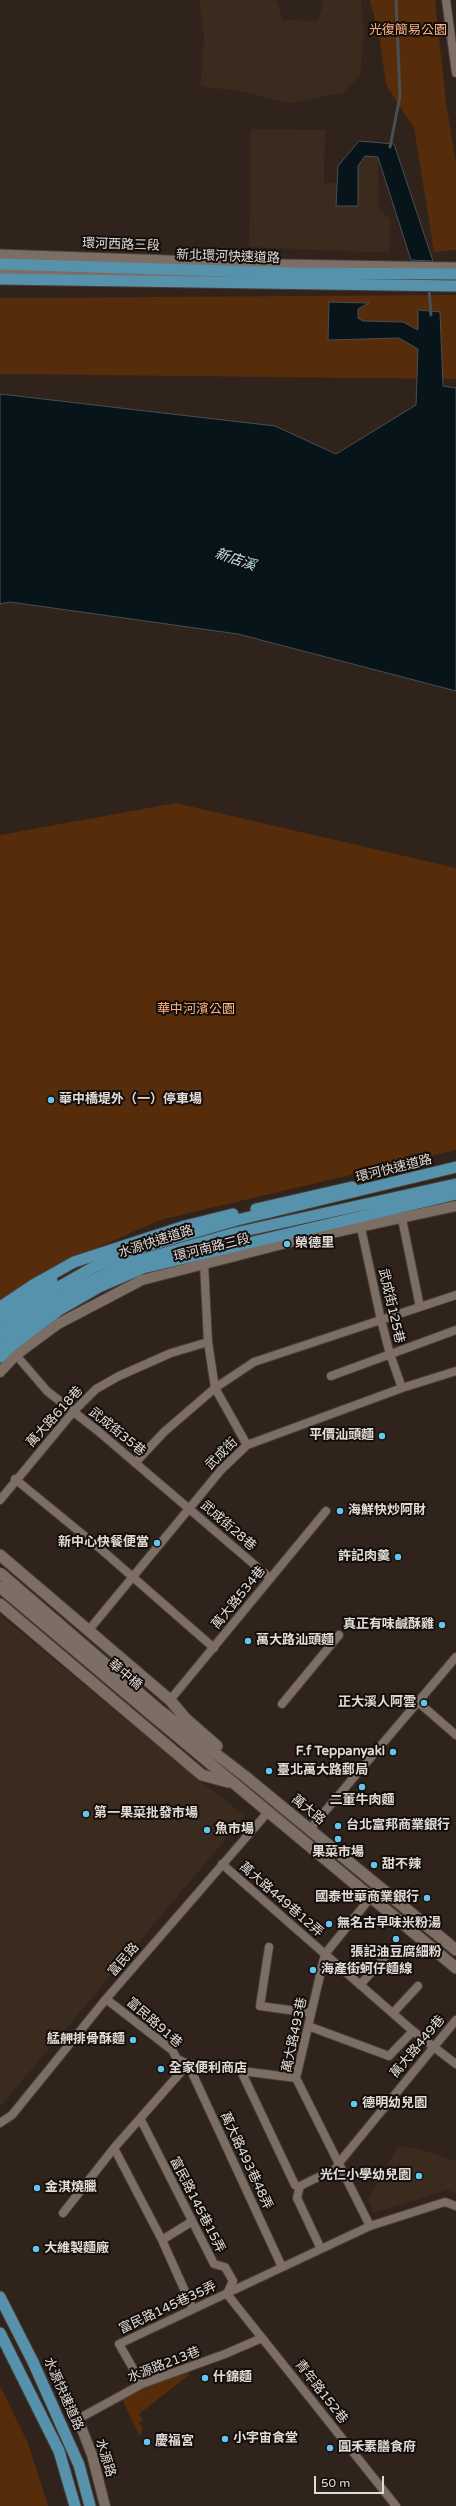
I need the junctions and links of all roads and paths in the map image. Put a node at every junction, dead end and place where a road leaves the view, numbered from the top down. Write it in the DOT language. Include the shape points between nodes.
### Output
graph roads {
  1 [pos="446,0"];
  2 [pos="456,73"];
  3 [pos="0,255"];
  4 [pos="0,264"];
  5 [pos="456,268"];
  6 [pos="0,272"];
  7 [pos="456,274"];
  8 [pos="0,279"];
  9 [pos="456,281"];
  10 [pos="456,286"];
  11 [pos="456,1164"];
  12 [pos="456,1167"];
  13 [pos="456,1184"];
  14 [pos="456,1194"];
  15 [pos="338,1198"];
  16 [pos="456,1206"];
  17 [pos="340,1209"];
  18 [pos="402,1219"];
  19 [pos="361,1228"];
  20 [pos="204,1263"];
  21 [pos="92,1268"];
  22 [pos="456,1295"];
  23 [pos="420,1307"];
  24 [pos="0,1308"];
  25 [pos="0,1318"];
  26 [pos="381,1320"];
  27 [pos="456,1330"];
  28 [pos="0,1331"];
  29 [pos="208,1342"];
  30 [pos="0,1344"];
  31 [pos="390,1354"];
  32 [pos="16,1355"];
  33 [pos="0,1357"];
  34 [pos="456,1371"];
  35 [pos="0,1372"];
  36 [pos="331,1376"];
  37 [pos="215,1388"];
  38 [pos="402,1388"];
  39 [pos="73,1412"];
  40 [pos="248,1444"];
  41 [pos="135,1463"];
  42 [pos="16,1479"];
  43 [pos="0,1500"];
  44 [pos="189,1508"];
  45 [pos="326,1511"];
  46 [pos="0,1555"];
  47 [pos="0,1573"];
  48 [pos="270,1578"];
  49 [pos="133,1579"];
  50 [pos="0,1587"];
  51 [pos="0,1604"];
  52 [pos="88,1631"];
  53 [pos="339,1635"];
  54 [pos="214,1648"];
  55 [pos="456,1657"];
  56 [pos="170,1700"];
  57 [pos="418,1702"];
  58 [pos="282,1704"];
  59 [pos="156,1713"];
  60 [pos="456,1735"];
  61 [pos="240,1772"];
  62 [pos="232,1783"];
  63 [pos="268,1812"];
  64 [pos="310,1829"];
  65 [pos="222,1864"];
  66 [pos="371,1897"];
  67 [pos="269,1947"];
  68 [pos="456,1950"];
  69 [pos="325,1954"];
  70 [pos="385,1957"];
  71 [pos="456,1968"];
  72 [pos="360,1985"];
  73 [pos="418,1986"];
  74 [pos="106,1999"];
  75 [pos="394,2012"];
  76 [pos="311,2014"];
  77 [pos="456,2020"];
  78 [pos="308,2026"];
  79 [pos="413,2031"];
  80 [pos="434,2046"];
  81 [pos="188,2064"];
  82 [pos="456,2064"];
  83 [pos="242,2071"];
  84 [pos="296,2078"];
  85 [pos="141,2120"];
  86 [pos="0,2123"];
  87 [pos="114,2148"];
  88 [pos="339,2165"];
  89 [pos="295,2185"];
  90 [pos="456,2206"];
  91 [pos="63,2213"];
  92 [pos="191,2222"];
  93 [pos="370,2226"];
  94 [pos="162,2240"];
  95 [pos="321,2249"];
  96 [pos="282,2267"];
  97 [pos="227,2294"];
  98 [pos="0,2297"];
  99 [pos="193,2310"];
  100 [pos="0,2333"];
  101 [pos="262,2338"];
  102 [pos="142,2384"];
  103 [pos="48,2409"];
  104 [pos="78,2419"];
  105 [pos="47,2426"];
  106 [pos="75,2506"];
  107 [pos="90,2506"];
  108 [pos="105,2506"];
  109 [pos="396,2506"];
  1 -- 2 [label="street"];
  3 -- 5 [label="main road, 環河西路三段"];
  4 -- 7 [label="highway, 新北環河快速道路" via="291,273"];
  6 -- 9 [label="main road"];
  8 -- 10 [label="highway, 新北環河快速道路"];
  11 -- 24 [label="highway" via="185,1226 74,1262 33,1284"];
  12 -- 15 [label="highway, 環河快速道路"];
  13 -- 17 [label="highway, 環河快速道路"];
  14 -- 33 [label="highway" via="143,1268 99,1287 59,1310"];
  15 -- 21 [label="highway, 水源快速道路" via="237,1220 144,1247"];
  16 -- 18 [label="street, 環河南路三段"];
  17 -- 30 [label="highway, 水源快速道路" via="235,1233 137,1261 71,1292 37,1314"];
  18 -- 19 [label="street, 環河南路三段"];
  18 -- 23 [label="street"];
  19 -- 20 [label="street, 環河南路三段"];
  19 -- 26 [label="street, 武成街125巷"];
  20 -- 29 [label="street"];
  20 -- 32 [label="street, 環河南路三段" via="142,1280 102,1299 58,1324"];
  21 -- 25 [label="highway" via="53,1280"];
  21 -- 28 [label="highway, 水源快速道路" via="57,1288"];
  22 -- 23 [label="street"];
  23 -- 26 [label="street"];
  26 -- 31 [label="street, 武成街125巷"];
  26 -- 37 [label="street" via="254,1362"];
  27 -- 31 [label="street"];
  29 -- 37 [label="street"];
  29 -- 39 [label="street, 萬大路618巷" via="171,1353 119,1376 96,1389"];
  31 -- 36 [label="street"];
  31 -- 38 [label="street, 武成街125巷"];
  32 -- 35 [label="street, 環河南路三段"];
  32 -- 39 [label="street, 武成街35巷" via="47,1391"];
  34 -- 38 [label="street, 武成街"];
  37 -- 40 [label="street"];
  37 -- 41 [label="street" via="164,1432"];
  38 -- 40 [label="street, 武成街"];
  39 -- 41 [label="street, 武成街35巷"];
  39 -- 42 [label="street, 萬大路618巷"];
  40 -- 44 [label="street, 武成街" via="221,1470"];
  41 -- 44 [label="street, 武成街35巷"];
  42 -- 43 [label="street, 萬大路618巷"];
  42 -- 49 [label="street" via="103,1550"];
  44 -- 48 [label="street, 武成街28巷"];
  44 -- 49 [label="street, 武成街"];
  45 -- 48 [label="street, 萬大路534巷"];
  46 -- 52 [label="main road"];
  47 -- 59 [label="main road, 華中橋, bridge"];
  48 -- 54 [label="street, 萬大路534巷"];
  49 -- 52 [label="street, 武成街"];
  49 -- 54 [label="street"];
  50 -- 59 [label="main road, 華中橋, bridge"];
  51 -- 62 [label="main road" via="202,1775"];
  52 -- 56 [label="main road"];
  53 -- 58 [label="street"];
  54 -- 56 [label="street, 萬大路534巷"];
  55 -- 57 [label="street"];
  56 -- 61 [label="main road" via="186,1720 218,1747"];
  57 -- 60 [label="street"];
  57 -- 64 [label="street"];
  59 -- 61 [label="main road, 萬大路"];
  59 -- 62 [label="main road, 華中橋"];
  61 -- 64 [label="main road, 萬大路"];
  62 -- 63 [label="main road, 萬大路"];
  63 -- 65 [label="street, 富民路"];
  63 -- 66 [label="main road, 萬大路"];
  64 -- 68 [label="main road, 萬大路"];
  65 -- 69 [label="street, 萬大路449巷12弄"];
  65 -- 74 [label="street, 富民路"];
  66 -- 69 [label="street, 萬大路493巷"];
  66 -- 71 [label="main road, 萬大路"];
  67 -- 76 [label="street" via="260,2006"];
  69 -- 72 [label="street, 萬大路449巷12弄"];
  69 -- 76 [label="street, 萬大路493巷"];
  70 -- 72 [label="street"];
  72 -- 75 [label="street, 萬大路449巷12弄"];
  73 -- 75 [label="street"];
  74 -- 81 [label="street, 富民路91巷" via="172,2050 177,2059"];
  74 -- 86 [label="street, 富民路" via="12,2115"];
  75 -- 79 [label="street, 萬大路449巷12弄"];
  76 -- 78 [label="street, 萬大路493巷"];
  77 -- 80 [label="street, 萬大路449巷"];
  78 -- 79 [label="street" via="389,2056"];
  78 -- 84 [label="street, 萬大路493巷"];
  79 -- 80 [label="street, 萬大路449巷12弄"];
  80 -- 82 [label="street, 萬大路449巷12弄"];
  80 -- 88 [label="street, 萬大路449巷"];
  81 -- 83 [label="street"];
  81 -- 85 [label="street" via="165,2087"];
  81 -- 96 [label="street, 萬大路493巷48弄"];
  83 -- 84 [label="street"];
  83 -- 89 [label="street"];
  84 -- 88 [label="street, 萬大路493巷"];
  85 -- 87 [label="street"];
  85 -- 92 [label="street, 富民路145巷15弄"];
  87 -- 91 [label="street"];
  87 -- 94 [label="street"];
  88 -- 93 [label="street, 萬大路493巷"];
  88 -- 95 [label="street" via="300,2186 296,2198"];
  90 -- 93 [label="street, 富民路145巷35弄" via="445,2202"];
  92 -- 94 [label="street"];
  92 -- 97 [label="street, 富民路145巷15弄" via="214,2264 225,2267 233,2281"];
  93 -- 95 [label="street, 富民路145巷35弄"];
  94 -- 99 [label="street"];
  95 -- 96 [label="street, 富民路145巷35弄"];
  96 -- 97 [label="street, 富民路145巷35弄"];
  97 -- 99 [label="street, 富民路145巷35弄"];
  97 -- 101 [label="street, 青年路152巷"];
  98 -- 107 [label="highway, 水源快速道路" via="33,2362 79,2465"];
  99 -- 102 [label="street, 富民路145巷35弄" via="119,2344"];
  100 -- 105 [label="highway, 水源快速道路"];
  101 -- 102 [label="street, 水源路213巷"];
  101 -- 109 [label="street, 青年路152巷"];
  102 -- 104 [label="street, 水源路213巷"];
  103 -- 105 [label="highway"];
  104 -- 108 [label="street, 水源路" via="92,2455"];
  105 -- 106 [label="highway, 水源快速道路" via="59,2451"];
}
